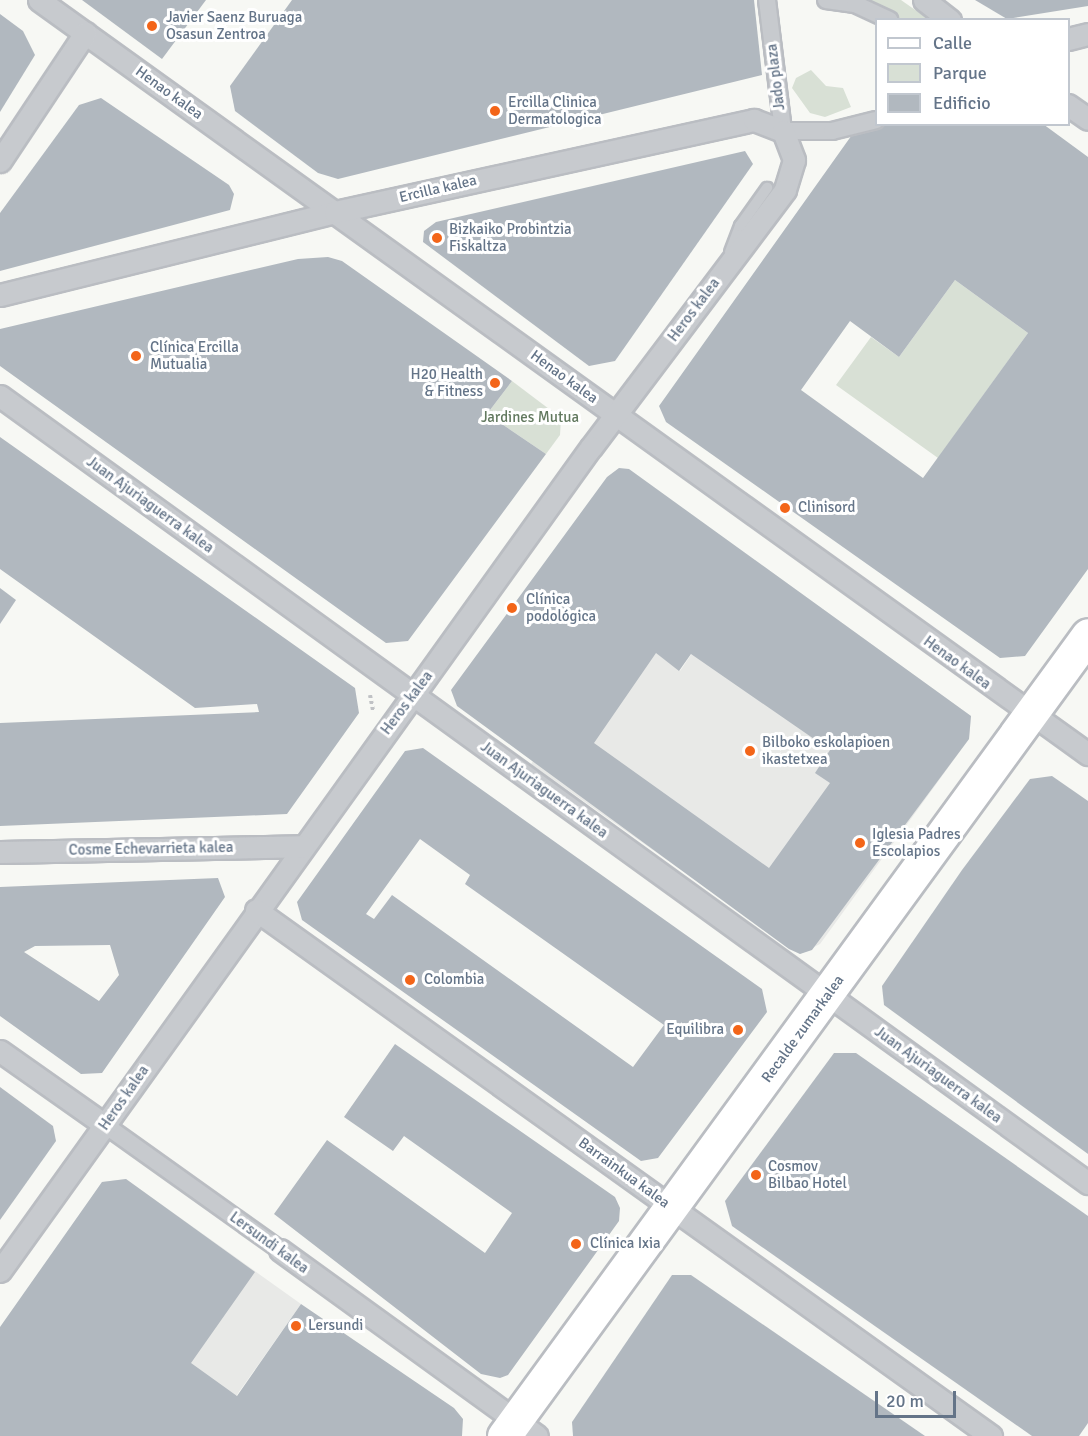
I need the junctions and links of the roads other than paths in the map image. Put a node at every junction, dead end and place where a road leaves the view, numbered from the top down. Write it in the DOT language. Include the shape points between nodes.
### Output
graph roads {
  1 [pos="39,0"];
  2 [pos="767,0"];
  3 [pos="826,0"];
  4 [pos="924,0"];
  5 [pos="885,18"];
  6 [pos="947,18"];
  7 [pos="85,33"];
  8 [pos="1088,34"];
  9 [pos="1070,38"];
  10 [pos="1070,106"];
  11 [pos="875,109"];
  12 [pos="1088,119"];
  13 [pos="875,120"];
  14 [pos="783,132"];
  15 [pos="0,161"];
  16 [pos="767,188"];
  17 [pos="335,212"];
  18 [pos="724,269"];
  19 [pos="0,295"];
  20 [pos="0,396"];
  21 [pos="616,414"];
  22 [pos="1088,635"];
  23 [pos="412,695"];
  24 [pos="1031,716"];
  25 [pos="1088,754"];
  26 [pos="303,846"];
  27 [pos="0,852"];
  28 [pos="256,910"];
  29 [pos="828,994"];
  30 [pos="0,1051"];
  31 [pos="105,1125"];
  32 [pos="1088,1183"];
  33 [pos="674,1209"];
  34 [pos="280,1250"];
  35 [pos="0,1271"];
  36 [pos="516,1432"];
  37 [pos="991,1436"];
  1 -- 7 [label="street, Henao kalea"];
  2 -- 14 [label="street, Jado plaza"];
  3 -- 5 [label="street" via="855,4"];
  4 -- 6 [label="street"];
  7 -- 15 [label="street"];
  7 -- 17 [label="street, Henao kalea"];
  8 -- 9 [label="street"];
  10 -- 12 [label="street"];
  11 -- 14 [label="street"];
  13 -- 14 [label="street, Jado plaza" via="832,131"];
  14 -- 17 [label="street, Ercilla kalea" via="754,120"];
  14 -- 18 [label="street, Heros kalea" via="794,160 791,175"];
  16 -- 18 [label="lane" via="740,226"];
  17 -- 19 [label="street, Ercilla kalea"];
  17 -- 21 [label="street, Henao kalea"];
  18 -- 21 [label="street, Heros kalea"];
  20 -- 23 [label="street, Juan Ajuriaguerra kalea"];
  21 -- 23 [label="street, Heros kalea"];
  21 -- 24 [label="street, Henao kalea"];
  22 -- 24 [label="main road, Recalde zumarkalea"];
  23 -- 26 [label="street, Heros kalea"];
  23 -- 29 [label="street, Juan Ajuriaguerra kalea"];
  24 -- 25 [label="street, Henao kalea"];
  24 -- 29 [label="main road, Recalde zumarkalea"];
  26 -- 27 [label="street, Cosme Echevarrieta kalea"];
  26 -- 28 [label="street, Heros kalea"];
  28 -- 31 [label="street, Heros kalea"];
  28 -- 33 [label="street, Barrainkua kalea"];
  29 -- 32 [label="street, Juan Ajuriaguerra kalea"];
  29 -- 33 [label="main road, Recalde zumarkalea"];
  30 -- 31 [label="street, Lersundi kalea"];
  31 -- 34 [label="street, Lersundi kalea"];
  31 -- 35 [label="street, Heros kalea"];
  33 -- 36 [label="main road, Recalde zumarkalea"];
  33 -- 37 [label="street, Barrainkua kalea"];
  34 -- 36 [label="street, Lersundi kalea"];
}
